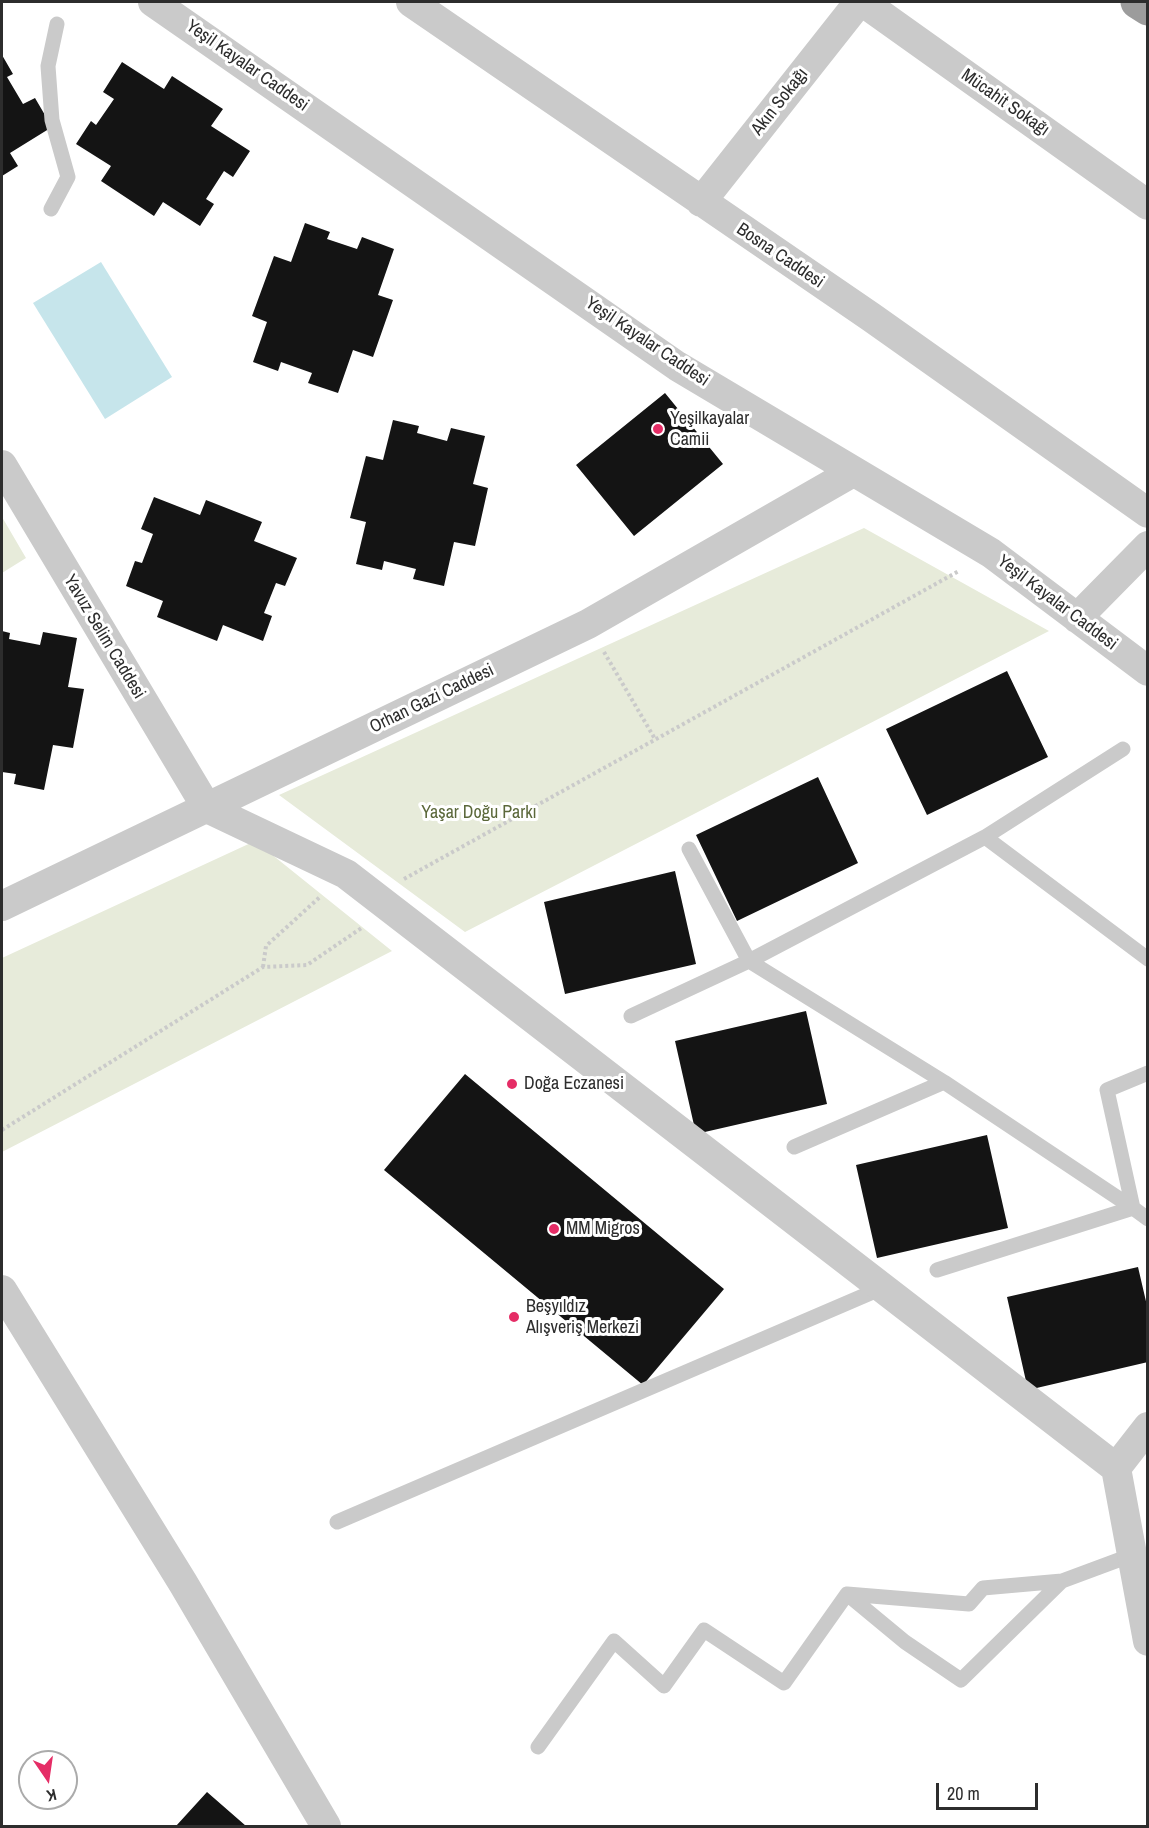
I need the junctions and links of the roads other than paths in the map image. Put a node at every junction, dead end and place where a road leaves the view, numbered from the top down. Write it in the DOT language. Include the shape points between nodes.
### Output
graph roads {
  1 [pos="153,2"];
  2 [pos="411,2"];
  3 [pos="861,2"];
  4 [pos="1137,2"];
  5 [pos="1148,9"];
  6 [pos="57,24"];
  7 [pos="700,202"];
  8 [pos="1148,204"];
  9 [pos="51,209"];
  10 [pos="2,465"];
  11 [pos="853,472"];
  12 [pos="1148,513"];
  13 [pos="1148,546"];
  14 [pos="1077,618"];
  15 [pos="1148,671"];
  16 [pos="1124,749"];
  17 [pos="207,808"];
  18 [pos="985,837"];
  19 [pos="689,849"];
  20 [pos="2,906"];
  21 [pos="1148,958"];
  22 [pos="749,961"];
  23 [pos="631,1016"];
  24 [pos="1148,1073"];
  25 [pos="944,1082"];
  26 [pos="794,1147"];
  27 [pos="1132,1208"];
  28 [pos="1148,1220"];
  29 [pos="937,1270"];
  30 [pos="882,1288"];
  31 [pos="2,1290"];
  32 [pos="1148,1427"];
  33 [pos="1116,1468"];
  34 [pos="337,1522"];
  35 [pos="1132,1556"];
  36 [pos="1062,1581"];
  37 [pos="847,1594"];
  38 [pos="1148,1641"];
  39 [pos="538,1747"];
  40 [pos="326,1827"];
  1 -- 11 [label="street, Yeşil Kayalar Caddesi" via="677,366"];
  2 -- 7 [label="street, Bosna Caddesi"];
  3 -- 7 [label="street, Akın Sokağı"];
  3 -- 8 [label="street, Mücahit Sokağı"];
  4 -- 5 [label="highway"];
  6 -- 9 [label="lane" via="48,66 52,120 68,177"];
  7 -- 12 [label="street, Bosna Caddesi" via="871,317"];
  10 -- 17 [label="street, Yavuz Selim Caddesi"];
  11 -- 14 [label="street, Yeşil Kayalar Caddesi" via="991,554"];
  11 -- 17 [label="street, Orhan Gazi Caddesi" via="588,624"];
  13 -- 14 [label="street"];
  14 -- 15 [label="street, Yeşil Kayalar Caddesi"];
  16 -- 18 [label="lane"];
  17 -- 20 [label="street, Orhan Gazi Caddesi"];
  17 -- 30 [label="street" via="346,874"];
  18 -- 21 [label="lane"];
  18 -- 22 [label="lane"];
  19 -- 22 [label="lane"];
  22 -- 23 [label="lane"];
  22 -- 25 [label="lane"];
  24 -- 27 [label="lane" via="1107,1090"];
  25 -- 26 [label="lane"];
  25 -- 27 [label="lane"];
  27 -- 28 [label="lane"];
  27 -- 29 [label="lane"];
  30 -- 33 [label="street"];
  30 -- 34 [label="lane"];
  31 -- 40 [label="street" via="183,1583"];
  32 -- 33 [label="street"];
  33 -- 35 [label="street"];
  35 -- 36 [label="lane"];
  35 -- 38 [label="street"];
  36 -- 37 [label="lane" via="982,1588 969,1604"];
  36 -- 37 [label="lane" via="962,1680 905,1642"];
  37 -- 39 [label="lane" via="784,1683 704,1630 664,1686 614,1641"];
}
